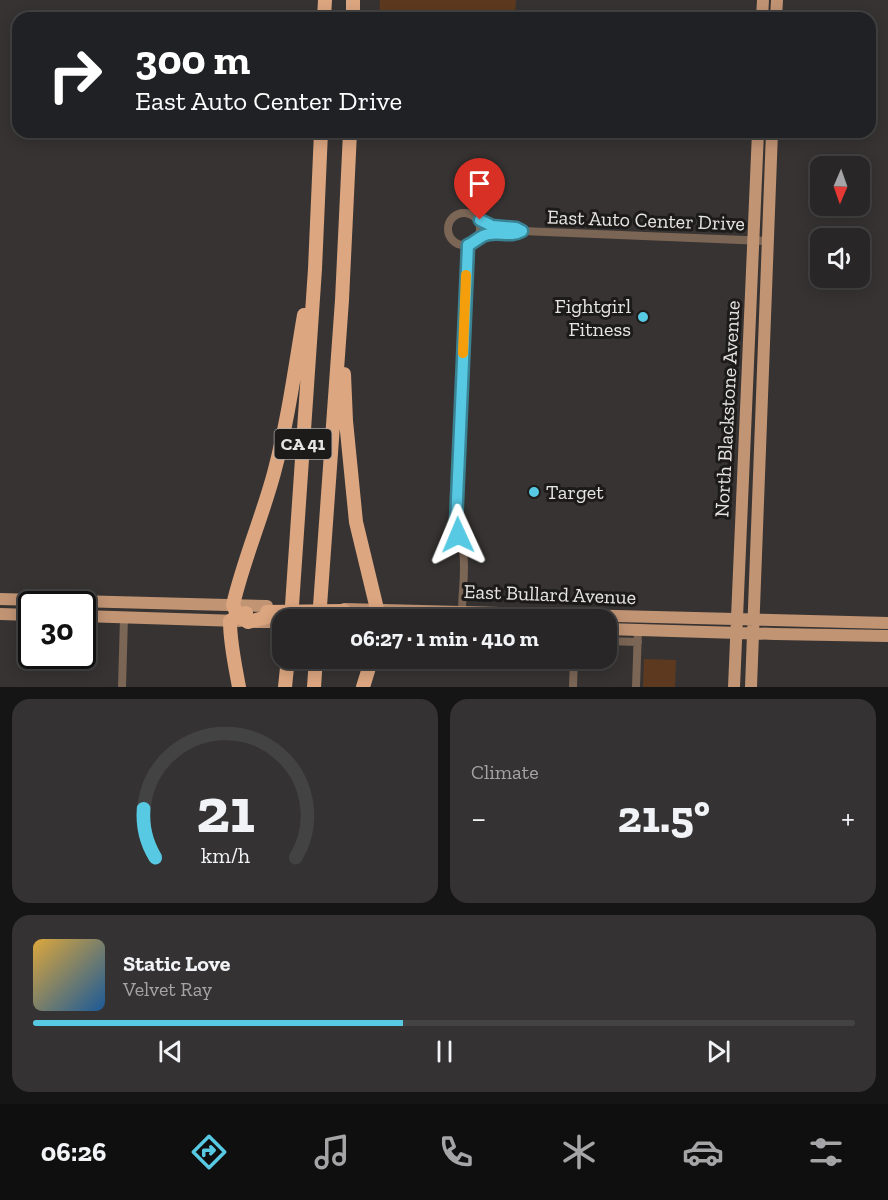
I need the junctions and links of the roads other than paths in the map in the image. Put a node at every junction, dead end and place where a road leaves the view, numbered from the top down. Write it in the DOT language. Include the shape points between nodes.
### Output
graph roads {
  1 [pos="321,138"];
  2 [pos="350,138"];
  3 [pos="758,138"];
  4 [pos="772,138"];
  5 [pos="476,219"];
  6 [pos="522,231"];
  7 [pos="478,237"];
  8 [pos="753,241"];
  9 [pos="767,241"];
  10 [pos="468,245"];
  11 [pos="315,269"];
  12 [pos="342,300"];
  13 [pos="747,391"];
  14 [pos="759,448"];
  15 [pos="745,456"];
  16 [pos="757,548"];
  17 [pos="0,599"];
  18 [pos="292,609"];
  19 [pos="320,609"];
  20 [pos="361,609"];
  21 [pos="462,609"];
  22 [pos="0,614"];
  23 [pos="267,614"];
  24 [pos="272,614"];
  25 [pos="18,615"];
  26 [pos="96,616"];
  27 [pos="237,616"];
  28 [pos="124,617"];
  29 [pos="272,617"];
  30 [pos="617,618"];
  31 [pos="737,619"];
  32 [pos="755,619"];
  33 [pos="888,623"];
  34 [pos="888,629"];
  35 [pos="617,631"];
  36 [pos="736,633"];
  37 [pos="753,634"];
  38 [pos="638,636"];
  39 [pos="841,636"];
  40 [pos="888,636"];
  41 [pos="617,639"];
  42 [pos="287,669"];
  43 [pos="315,669"];
  44 [pos="369,669"];
  45 [pos="574,669"];
  46 [pos="122,687"];
  47 [pos="239,687"];
  48 [pos="285,687"];
  49 [pos="314,687"];
  50 [pos="363,687"];
  51 [pos="573,687"];
  52 [pos="636,687"];
  53 [pos="734,687"];
  54 [pos="751,687"];
  1 -- 11 [label="highway, CA 41"];
  2 -- 12 [label="highway, CA 41"];
  3 -- 8 [label="main road, North Blackstone Avenue"];
  4 -- 9 [label="main road, North Blackstone Avenue"];
  5 -- 6 [label="street, East Auto Center Drive"];
  5 -- 7 [label="street"];
  5 -- 10 [label="street" via="468,214 459,215 449,225 452,239"];
  6 -- 7 [label="street, East Auto Center Drive"];
  6 -- 8 [label="street, East Auto Center Drive"];
  7 -- 10 [label="street"];
  8 -- 9 [label="street, East Auto Center Drive"];
  8 -- 13 [label="main road, North Blackstone Avenue"];
  9 -- 14 [label="main road, North Blackstone Avenue"];
  10 -- 21 [label="street" via="456,523 464,556"];
  11 -- 18 [label="highway, CA 41"];
  11 -- 27 [label="highway" via="308,288 288,415"];
  12 -- 19 [label="highway, CA 41"];
  12 -- 20 [label="highway" via="346,421"];
  13 -- 14 [label="main road" via="753,400 752,441"];
  13 -- 15 [label="main road, North Blackstone Avenue"];
  14 -- 16 [label="main road, North Blackstone Avenue"];
  15 -- 16 [label="main road" via="752,465 751,504"];
  15 -- 31 [label="main road, North Blackstone Avenue"];
  16 -- 32 [label="main road, North Blackstone Avenue"];
  17 -- 27 [label="main road"];
  22 -- 25 [label="main road"];
  23 -- 24 [label="highway"];
  23 -- 27 [label="highway"];
  23 -- 27 [label="main road"];
  23 -- 29 [label="main road"];
  26 -- 28 [label="main road"];
  27 -- 28 [label="main road"];
  27 -- 47 [label="highway" via="230,632"];
  28 -- 46 [label="street"];
  30 -- 31 [label="main road, East Bullard Avenue"];
  31 -- 32 [label="main road, East Bullard Avenue"];
  31 -- 36 [label="main road, North Blackstone Avenue"];
  32 -- 33 [label="main road, East Bullard Avenue"];
  32 -- 37 [label="main road, North Blackstone Avenue"];
  34 -- 39 [label="main road" via="850,629"];
  35 -- 38 [label="main road, East Bullard Avenue"];
  36 -- 37 [label="main road, East Bullard Avenue"];
  36 -- 38 [label="main road, East Bullard Avenue"];
  36 -- 53 [label="main road, North Blackstone Avenue"];
  37 -- 39 [label="main road, East Bullard Avenue"];
  37 -- 54 [label="main road, North Blackstone Avenue"];
  38 -- 41 [label="street"];
  38 -- 52 [label="street"];
  39 -- 40 [label="main road"];
  42 -- 48 [label="highway"];
  43 -- 49 [label="highway"];
  44 -- 50 [label="highway"];
  45 -- 51 [label="street"];
}
